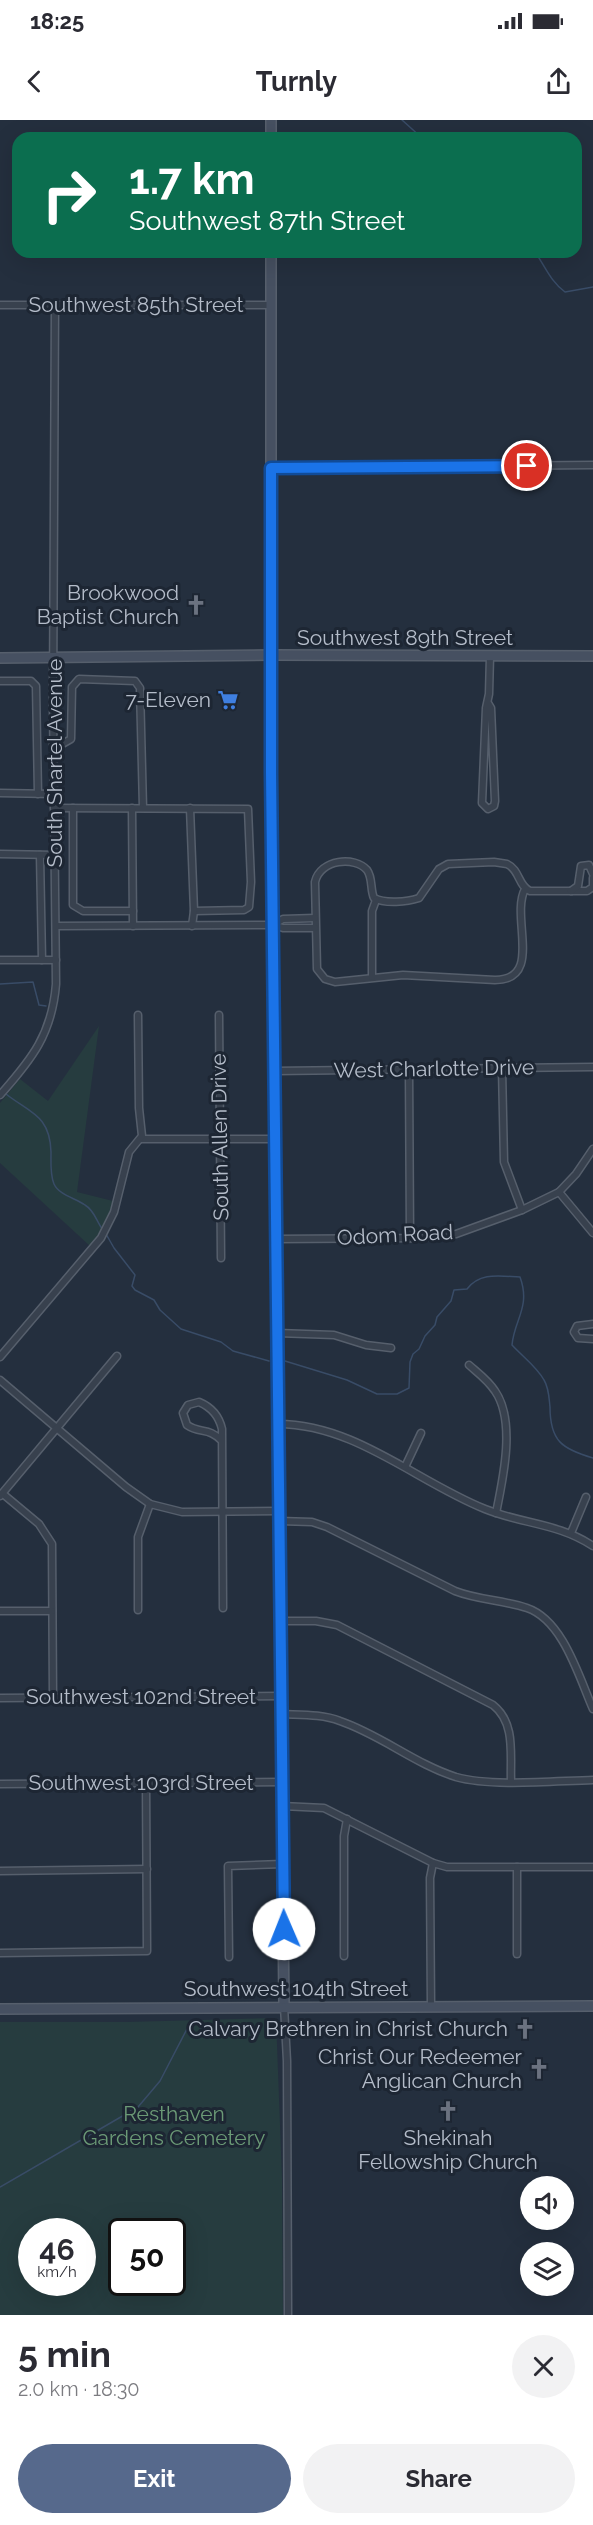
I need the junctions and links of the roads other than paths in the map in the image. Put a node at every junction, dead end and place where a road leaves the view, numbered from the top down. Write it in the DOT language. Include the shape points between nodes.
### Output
graph roads {
  1 [pos="272,258"];
  2 [pos="0,305"];
  3 [pos="55,305"];
  4 [pos="272,305"];
  5 [pos="593,465"];
  6 [pos="271,468"];
  7 [pos="271,655"];
  8 [pos="490,656"];
  9 [pos="593,656"];
  10 [pos="0,658"];
  11 [pos="54,658"];
  12 [pos="0,681"];
  13 [pos="488,733"];
  14 [pos="53,744"];
  15 [pos="0,793"];
  16 [pos="38,794"];
  17 [pos="54,794"];
  18 [pos="54,808"];
  19 [pos="73,808"];
  20 [pos="132,808"];
  21 [pos="143,808"];
  22 [pos="190,808"];
  23 [pos="0,854"];
  24 [pos="40,855"];
  25 [pos="55,855"];
  26 [pos="593,876"];
  27 [pos="525,889"];
  28 [pos="571,891"];
  29 [pos="376,900"];
  30 [pos="194,911"];
  31 [pos="133,912"];
  32 [pos="315,918"];
  33 [pos="273,925"];
  34 [pos="56,926"];
  35 [pos="133,926"];
  36 [pos="192,926"];
  37 [pos="315,928"];
  38 [pos="0,960"];
  39 [pos="42,960"];
  40 [pos="56,960"];
  41 [pos="372,977"];
  42 [pos="138,1015"];
  43 [pos="219,1015"];
  44 [pos="593,1067"];
  45 [pos="502,1068"];
  46 [pos="409,1069"];
  47 [pos="275,1071"];
  48 [pos="0,1095"];
  49 [pos="141,1139"];
  50 [pos="220,1139"];
  51 [pos="275,1139"];
  52 [pos="593,1149"];
  53 [pos="559,1192"];
  54 [pos="522,1210"];
  55 [pos="593,1233"];
  56 [pos="410,1238"];
  57 [pos="276,1239"];
  58 [pos="221,1258"];
  59 [pos="593,1324"];
  60 [pos="278,1333"];
  61 [pos="593,1339"];
  62 [pos="391,1348"];
  63 [pos="117,1356"];
  64 [pos="0,1357"];
  65 [pos="469,1365"];
  66 [pos="0,1380"];
  67 [pos="278,1424"];
  68 [pos="57,1427"];
  69 [pos="421,1433"];
  70 [pos="222,1441"];
  71 [pos="405,1467"];
  72 [pos="1,1495"];
  73 [pos="586,1497"];
  74 [pos="150,1504"];
  75 [pos="222,1512"];
  76 [pos="496,1513"];
  77 [pos="279,1516"];
  78 [pos="570,1533"];
  79 [pos="593,1546"];
  80 [pos="223,1608"];
  81 [pos="138,1610"];
  82 [pos="0,1611"];
  83 [pos="52,1611"];
  84 [pos="280,1621"];
  85 [pos="281,1696"];
  86 [pos="0,1698"];
  87 [pos="53,1698"];
  88 [pos="593,1710"];
  89 [pos="281,1714"];
  90 [pos="593,1780"];
  91 [pos="511,1781"];
  92 [pos="282,1782"];
  93 [pos="146,1783"];
  94 [pos="0,1784"];
  95 [pos="282,1806"];
  96 [pos="347,1819"];
  97 [pos="433,1863"];
  98 [pos="283,1864"];
  99 [pos="518,1867"];
  100 [pos="593,1867"];
  101 [pos="147,1869"];
  102 [pos="0,1871"];
  103 [pos="0,1953"];
  104 [pos="518,1954"];
  105 [pos="344,1956"];
  106 [pos="229,1957"];
  107 [pos="285,2006"];
  108 [pos="593,2006"];
  109 [pos="431,2007"];
  110 [pos="0,2009"];
  111 [pos="288,2315"];
  1 -- 4 [label="main road"];
  2 -- 3 [label="street, Southwest 85th Street"];
  3 -- 4 [label="street, Southwest 85th Street"];
  3 -- 11 [label="street, South Shartel Avenue"];
  4 -- 6 [label="main road"];
  5 -- 6 [label="street"];
  6 -- 7 [label="main road"];
  7 -- 8 [label="main road, Southwest 89th Street"];
  7 -- 11 [label="main road, Southwest 89th Street"];
  7 -- 33 [label="main road"];
  8 -- 9 [label="main road, Southwest 89th Street"];
  8 -- 13 [label="street"];
  10 -- 11 [label="main road, Southwest 89th Street"];
  11 -- 14 [label="street, South Shartel Avenue"];
  12 -- 16 [label="street" via="31,681 36,686"];
  13 -- 13 [label="street" via="482,803 488,808 495,801"];
  14 -- 17 [label="street, South Shartel Avenue"];
  14 -- 21 [label="street" via="71,739 73,684 79,680 135,681 140,688"];
  15 -- 16 [label="street"];
  16 -- 17 [label="street"];
  17 -- 18 [label="street, South Shartel Avenue"];
  18 -- 19 [label="street"];
  18 -- 25 [label="street, South Shartel Avenue"];
  19 -- 20 [label="street"];
  19 -- 31 [label="street" via="73,905 83,912"];
  20 -- 21 [label="street"];
  20 -- 31 [label="street"];
  21 -- 22 [label="street"];
  22 -- 30 [label="street"];
  22 -- 30 [label="street" via="248,808 251,882 250,904 244,910"];
  23 -- 24 [label="street"];
  24 -- 25 [label="street"];
  24 -- 39 [label="street"];
  25 -- 34 [label="street, South Shartel Avenue"];
  26 -- 28 [label="street" via="590,890"];
  26 -- 28 [label="street" via="589,865 581,867 578,886"];
  27 -- 28 [label="street"];
  27 -- 29 [label="street" via="517,871 507,864 452,863 440,869 419,898"];
  27 -- 41 [label="street" via="521,903 522,960 515,975 500,980 432,975"];
  29 -- 32 [label="street" via="368,873 360,865 335,863 322,868 315,882"];
  29 -- 41 [label="street" via="372,912"];
  30 -- 36 [label="street"];
  31 -- 35 [label="street"];
  32 -- 33 [label="street" via="283,919"];
  32 -- 37 [label="street"];
  33 -- 36 [label="street"];
  33 -- 37 [label="street"];
  33 -- 47 [label="main road"];
  34 -- 35 [label="street"];
  34 -- 40 [label="street, South Shartel Avenue"];
  35 -- 36 [label="street"];
  37 -- 41 [label="street" via="316,965 325,979 335,982"];
  38 -- 39 [label="street"];
  39 -- 40 [label="street"];
  40 -- 48 [label="street, South Shartel Avenue" via="55,1000 48,1028 36,1052"];
  42 -- 49 [label="street"];
  43 -- 50 [label="street, South Allen Drive"];
  44 -- 45 [label="street, West Charlotte Drive"];
  45 -- 46 [label="street, West Charlotte Drive"];
  45 -- 54 [label="street" via="504,1162"];
  46 -- 47 [label="street, West Charlotte Drive"];
  46 -- 56 [label="street"];
  47 -- 51 [label="main road"];
  49 -- 50 [label="street"];
  49 -- 64 [label="street" via="129,1152 111,1221 101,1238"];
  50 -- 51 [label="street"];
  50 -- 58 [label="street, South Allen Drive"];
  51 -- 57 [label="main road"];
  52 -- 53 [label="street, Odom Road"];
  53 -- 54 [label="street, Odom Road"];
  53 -- 55 [label="street"];
  54 -- 56 [label="street, Odom Road" via="456,1234"];
  56 -- 57 [label="street, Odom Road"];
  57 -- 60 [label="main road"];
  59 -- 61 [label="street" via="577,1326 574,1332 578,1338"];
  60 -- 62 [label="street" via="334,1335"];
  60 -- 67 [label="main road"];
  63 -- 68 [label="street"];
  65 -- 76 [label="street" via="494,1389 505,1415"];
  66 -- 68 [label="street"];
  67 -- 71 [label="street" via="314,1427"];
  67 -- 77 [label="main road"];
  68 -- 72 [label="street"];
  68 -- 74 [label="street"];
  69 -- 71 [label="street"];
  70 -- 70 [label="street" via="221,1423 215,1413 202,1403 188,1405 183,1413 187,1425 211,1431"];
  70 -- 75 [label="street"];
  71 -- 76 [label="street"];
  72 -- 83 [label="street" via="39,1524 52,1544"];
  73 -- 78 [label="street"];
  74 -- 75 [label="street" via="175,1511"];
  74 -- 81 [label="street" via="138,1537"];
  75 -- 77 [label="street"];
  75 -- 80 [label="street"];
  76 -- 78 [label="street"];
  77 -- 84 [label="main road"];
  77 -- 88 [label="street" via="318,1523 455,1592 527,1608 541,1615 558,1633"];
  78 -- 79 [label="street"];
  82 -- 83 [label="street"];
  83 -- 87 [label="street"];
  84 -- 85 [label="main road"];
  84 -- 91 [label="street" via="337,1625 493,1705 508,1726"];
  85 -- 87 [label="street, Southwest 102nd Street"];
  85 -- 89 [label="main road"];
  86 -- 87 [label="street, Southwest 102nd Street"];
  89 -- 91 [label="street, Southwest 102nd Street" via="341,1721 455,1776 475,1781"];
  89 -- 92 [label="main road"];
  90 -- 91 [label="street, Southwest 102nd Street"];
  92 -- 93 [label="street, Southwest 103rd Street"];
  92 -- 95 [label="main road"];
  93 -- 94 [label="street, Southwest 103rd Street"];
  93 -- 101 [label="street"];
  95 -- 96 [label="street, Southwest 103rd Street" via="320,1807"];
  95 -- 98 [label="main road"];
  96 -- 97 [label="street, Southwest 103rd Street"];
  96 -- 105 [label="street"];
  97 -- 99 [label="street, Southwest 103rd Street" via="451,1868"];
  97 -- 109 [label="street"];
  98 -- 106 [label="street" via="228,1866"];
  98 -- 107 [label="main road"];
  99 -- 100 [label="street, Southwest 103rd Street"];
  99 -- 104 [label="street"];
  101 -- 102 [label="street"];
  101 -- 103 [label="street" via="147,1952"];
  107 -- 109 [label="main road, Southwest 104th Street"];
  107 -- 110 [label="main road, Southwest 104th Street"];
  107 -- 111 [label="street"];
  108 -- 109 [label="main road, Southwest 104th Street"];
}
